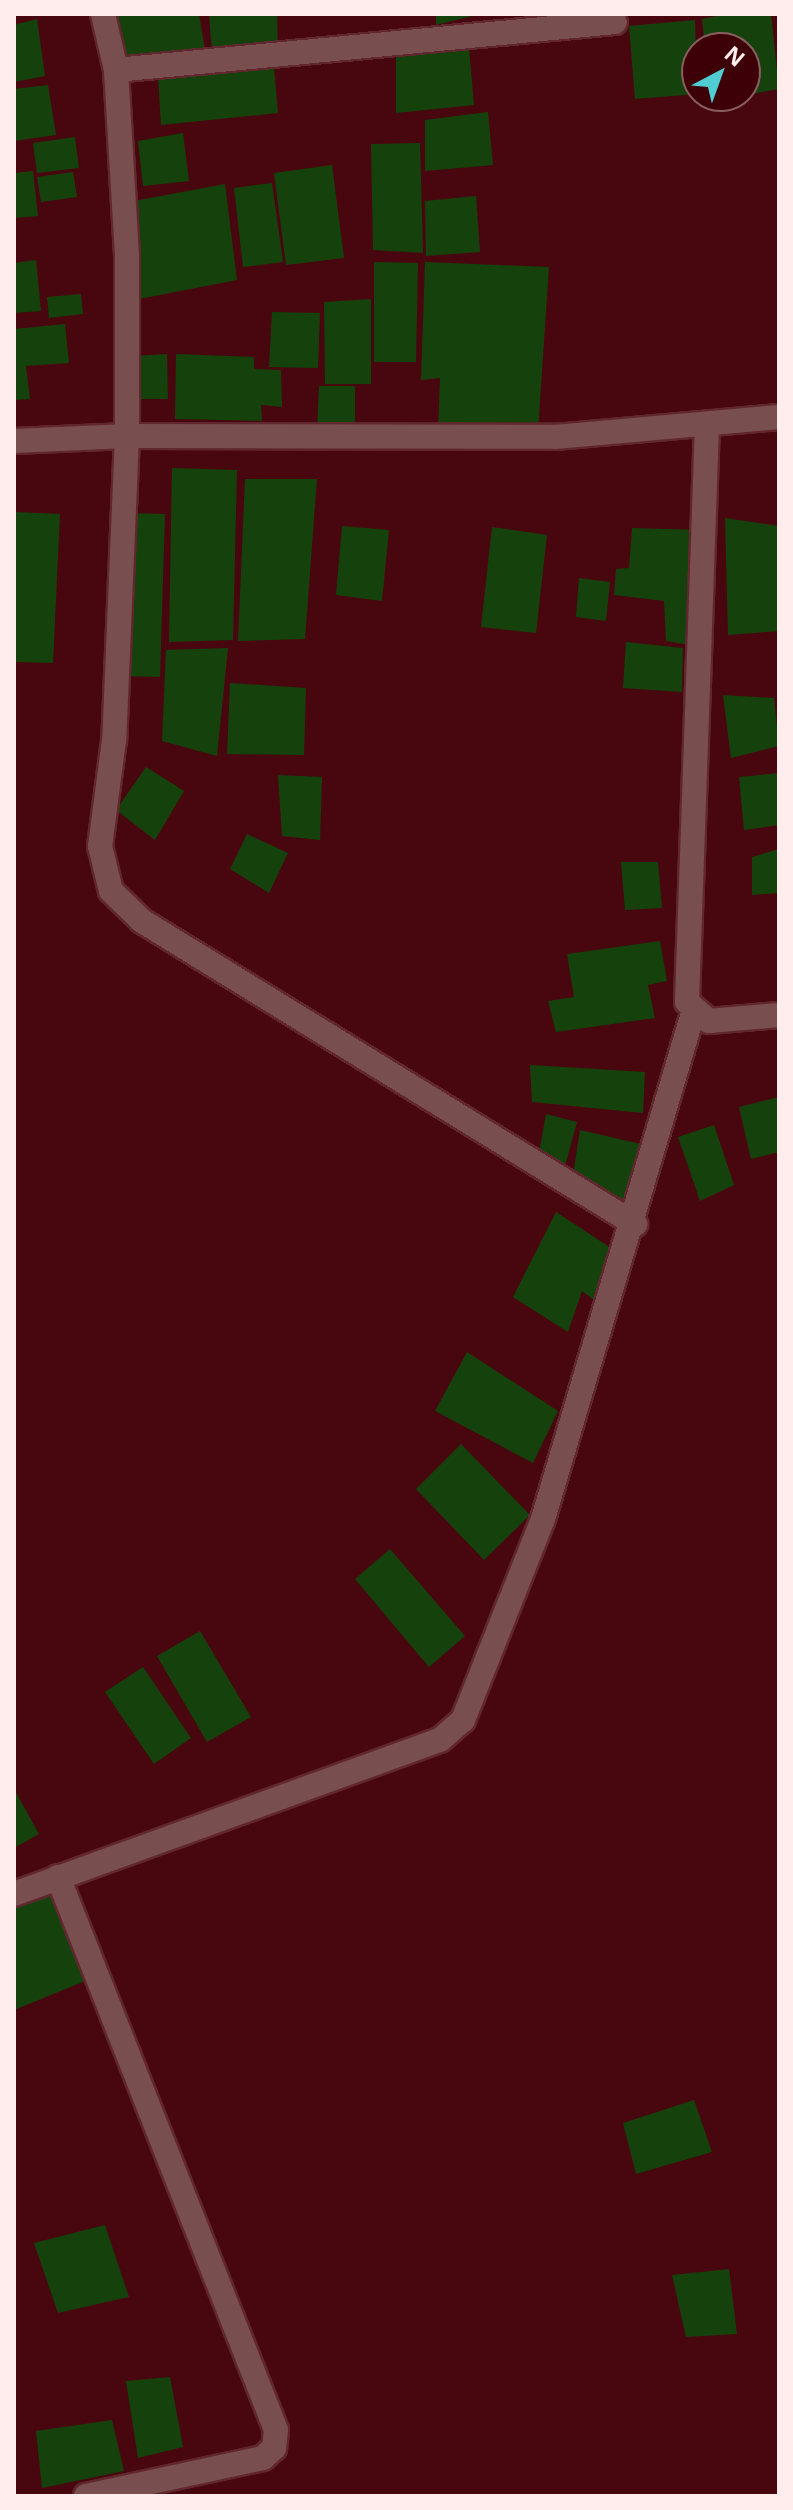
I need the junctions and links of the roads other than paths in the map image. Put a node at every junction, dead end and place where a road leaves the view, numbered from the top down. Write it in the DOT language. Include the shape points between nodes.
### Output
graph roads {
  1 [pos="103,14"];
  2 [pos="615,22"];
  3 [pos="116,70"];
  4 [pos="779,417"];
  5 [pos="707,425"];
  6 [pos="127,436"];
  7 [pos="14,441"];
  8 [pos="694,1010"];
  9 [pos="779,1015"];
  10 [pos="635,1224"];
  11 [pos="58,1877"];
  12 [pos="14,1894"];
  13 [pos="86,2496"];
  1 -- 3 [label="street"];
  2 -- 3 [label="street"];
  3 -- 6 [label="street"];
  4 -- 5 [label="street"];
  5 -- 6 [label="street" via="402,440"];
  5 -- 8 [label="street" via="683,963"];
  6 -- 7 [label="street"];
  6 -- 10 [label="street" via="114,740 100,846 111,891 142,921"];
  8 -- 9 [label="street" via="720,1022"];
  8 -- 10 [label="street"];
  10 -- 11 [label="street" via="543,1519 463,1720 440,1740"];
  11 -- 12 [label="street"];
  11 -- 13 [label="street" via="276,2430 274,2448 263,2458"];
}
